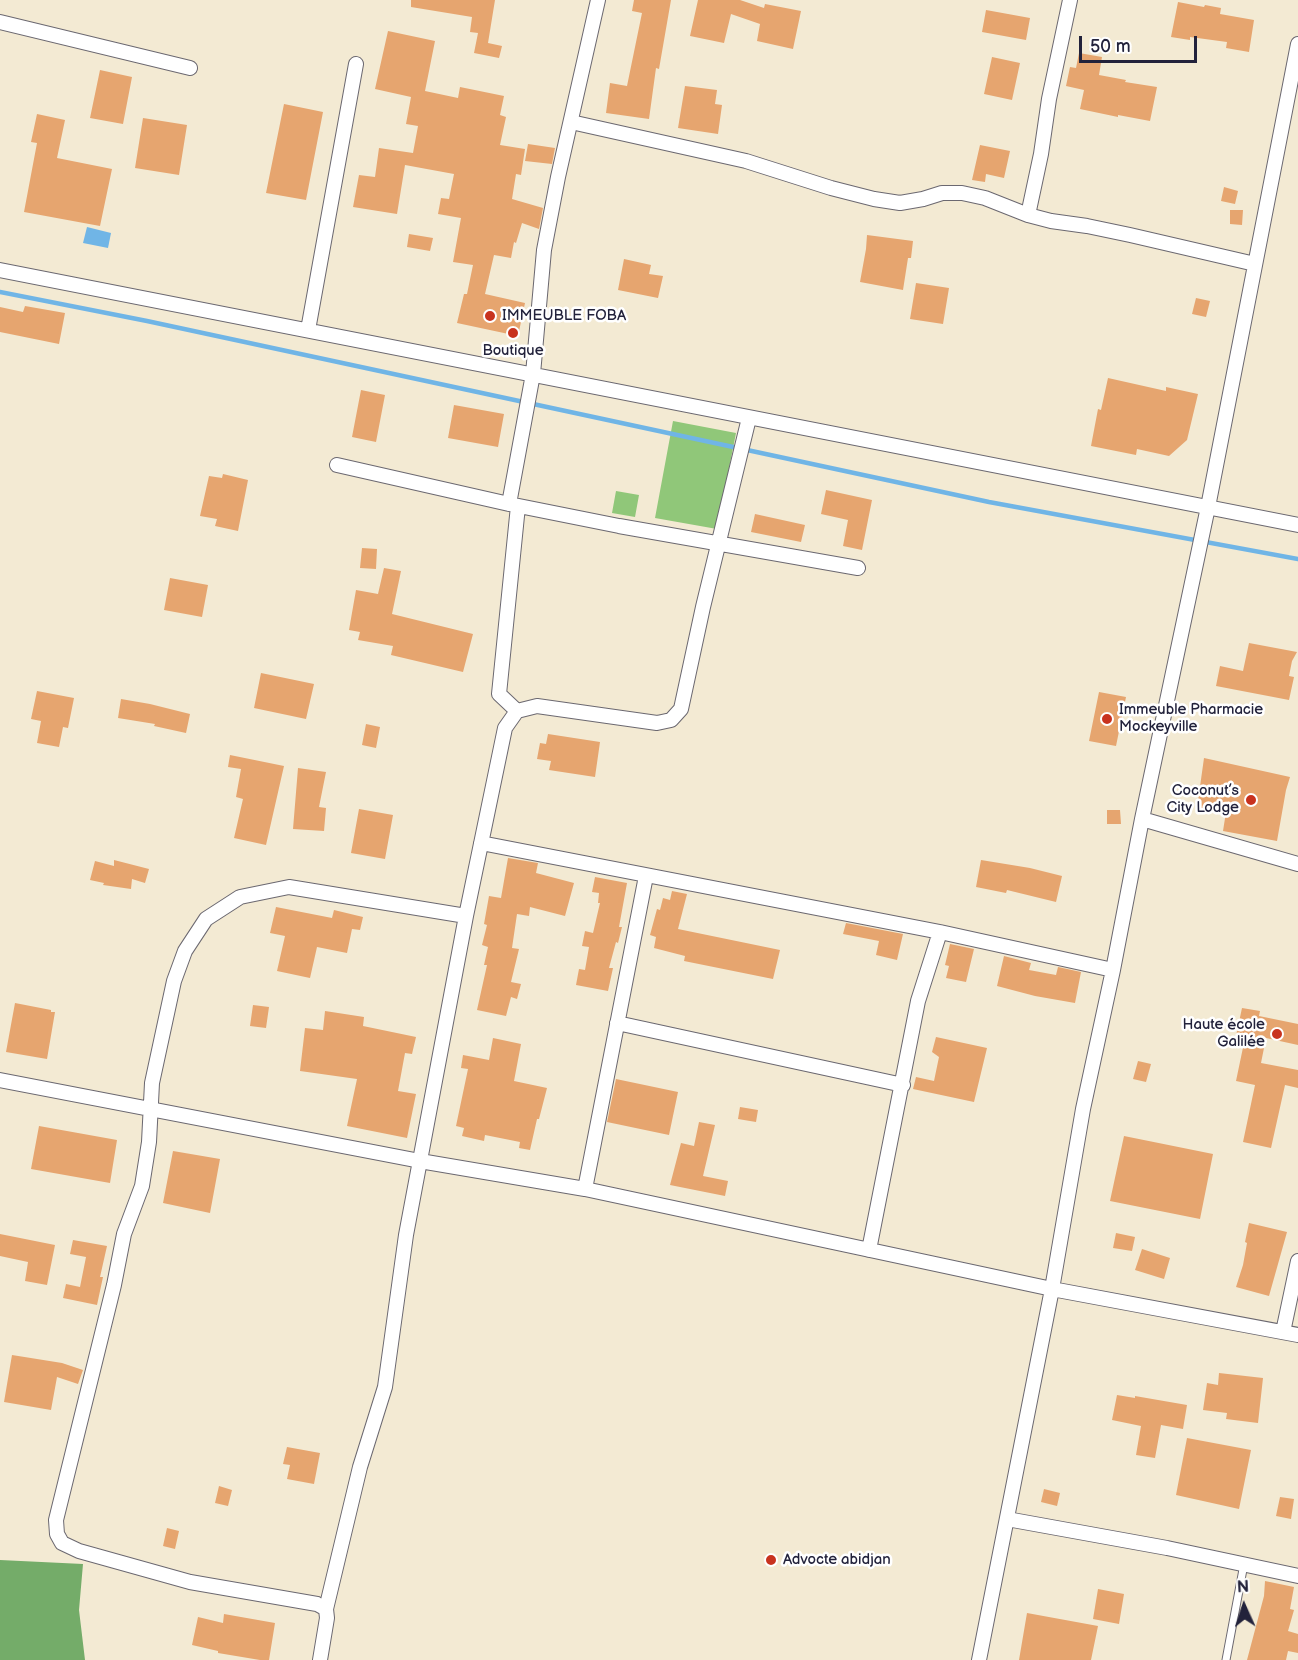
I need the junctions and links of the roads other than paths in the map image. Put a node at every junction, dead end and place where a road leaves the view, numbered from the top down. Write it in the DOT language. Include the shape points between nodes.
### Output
graph roads {
  1 [pos="598,0"];
  2 [pos="1070,0"];
  3 [pos="0,22"];
  4 [pos="1298,44"];
  5 [pos="357,64"];
  6 [pos="190,68"];
  7 [pos="571,122"];
  8 [pos="1028,214"];
  9 [pos="1255,264"];
  10 [pos="0,270"];
  11 [pos="308,330"];
  12 [pos="533,374"];
  13 [pos="749,418"];
  14 [pos="337,465"];
  15 [pos="514,505"];
  16 [pos="1208,507"];
  17 [pos="1298,525"];
  18 [pos="720,544"];
  19 [pos="858,568"];
  20 [pos="517,711"];
  21 [pos="1142,819"];
  22 [pos="481,843"];
  23 [pos="1298,864"];
  24 [pos="646,876"];
  25 [pos="466,916"];
  26 [pos="940,932"];
  27 [pos="1113,970"];
  28 [pos="617,1023"];
  29 [pos="0,1080"];
  30 [pos="903,1085"];
  31 [pos="150,1108"];
  32 [pos="420,1161"];
  33 [pos="585,1189"];
  34 [pos="869,1250"];
  35 [pos="1298,1261"];
  36 [pos="1052,1289"];
  37 [pos="1283,1332"];
  38 [pos="1298,1335"];
  39 [pos="1007,1519"];
  40 [pos="1244,1564"];
  41 [pos="1298,1576"];
  42 [pos="326,1610"];
  43 [pos="320,1660"];
  44 [pos="979,1660"];
  45 [pos="1226,1660"];
  1 -- 7 [label="street"];
  2 -- 8 [label="street"];
  3 -- 6 [label="street"];
  4 -- 9 [label="street"];
  5 -- 11 [label="street"];
  7 -- 8 [label="street" via="746,161 874,200 900,202 962,193"];
  7 -- 12 [label="street" via="544,250"];
  8 -- 9 [label="street"];
  9 -- 16 [label="street"];
  10 -- 11 [label="street"];
  11 -- 12 [label="street"];
  12 -- 13 [label="street"];
  12 -- 15 [label="street"];
  13 -- 16 [label="street"];
  13 -- 18 [label="street"];
  14 -- 15 [label="street"];
  15 -- 18 [label="street"];
  15 -- 20 [label="street" via="499,694"];
  16 -- 17 [label="street"];
  16 -- 21 [label="street"];
  18 -- 19 [label="street"];
  18 -- 20 [label="street" via="681,709 671,720 657,723 537,706"];
  20 -- 22 [label="street" via="504,728"];
  21 -- 23 [label="street"];
  21 -- 27 [label="street"];
  22 -- 24 [label="street"];
  22 -- 25 [label="street"];
  24 -- 26 [label="street"];
  24 -- 28 [label="street"];
  25 -- 31 [label="street" via="289,887 240,897 206,919 185,951 164,1025"];
  25 -- 32 [label="street"];
  26 -- 27 [label="street"];
  26 -- 30 [label="street" via="918,1001"];
  27 -- 36 [label="street" via="1083,1109"];
  28 -- 30 [label="street"];
  28 -- 33 [label="street"];
  29 -- 31 [label="street"];
  30 -- 34 [label="street"];
  31 -- 32 [label="street"];
  31 -- 42 [label="street" via="142,1186 124,1234 56,1520 57,1534 62,1543 79,1551 127,1566 190,1582 317,1604"];
  32 -- 33 [label="street"];
  32 -- 42 [label="street" via="385,1387 360,1467"];
  33 -- 34 [label="street"];
  34 -- 36 [label="street"];
  35 -- 37 [label="street"];
  36 -- 37 [label="street"];
  36 -- 39 [label="street"];
  37 -- 38 [label="street"];
  39 -- 40 [label="street"];
  39 -- 44 [label="street"];
  40 -- 41 [label="street"];
  40 -- 45 [label="lane"];
  42 -- 43 [label="street"];
}
